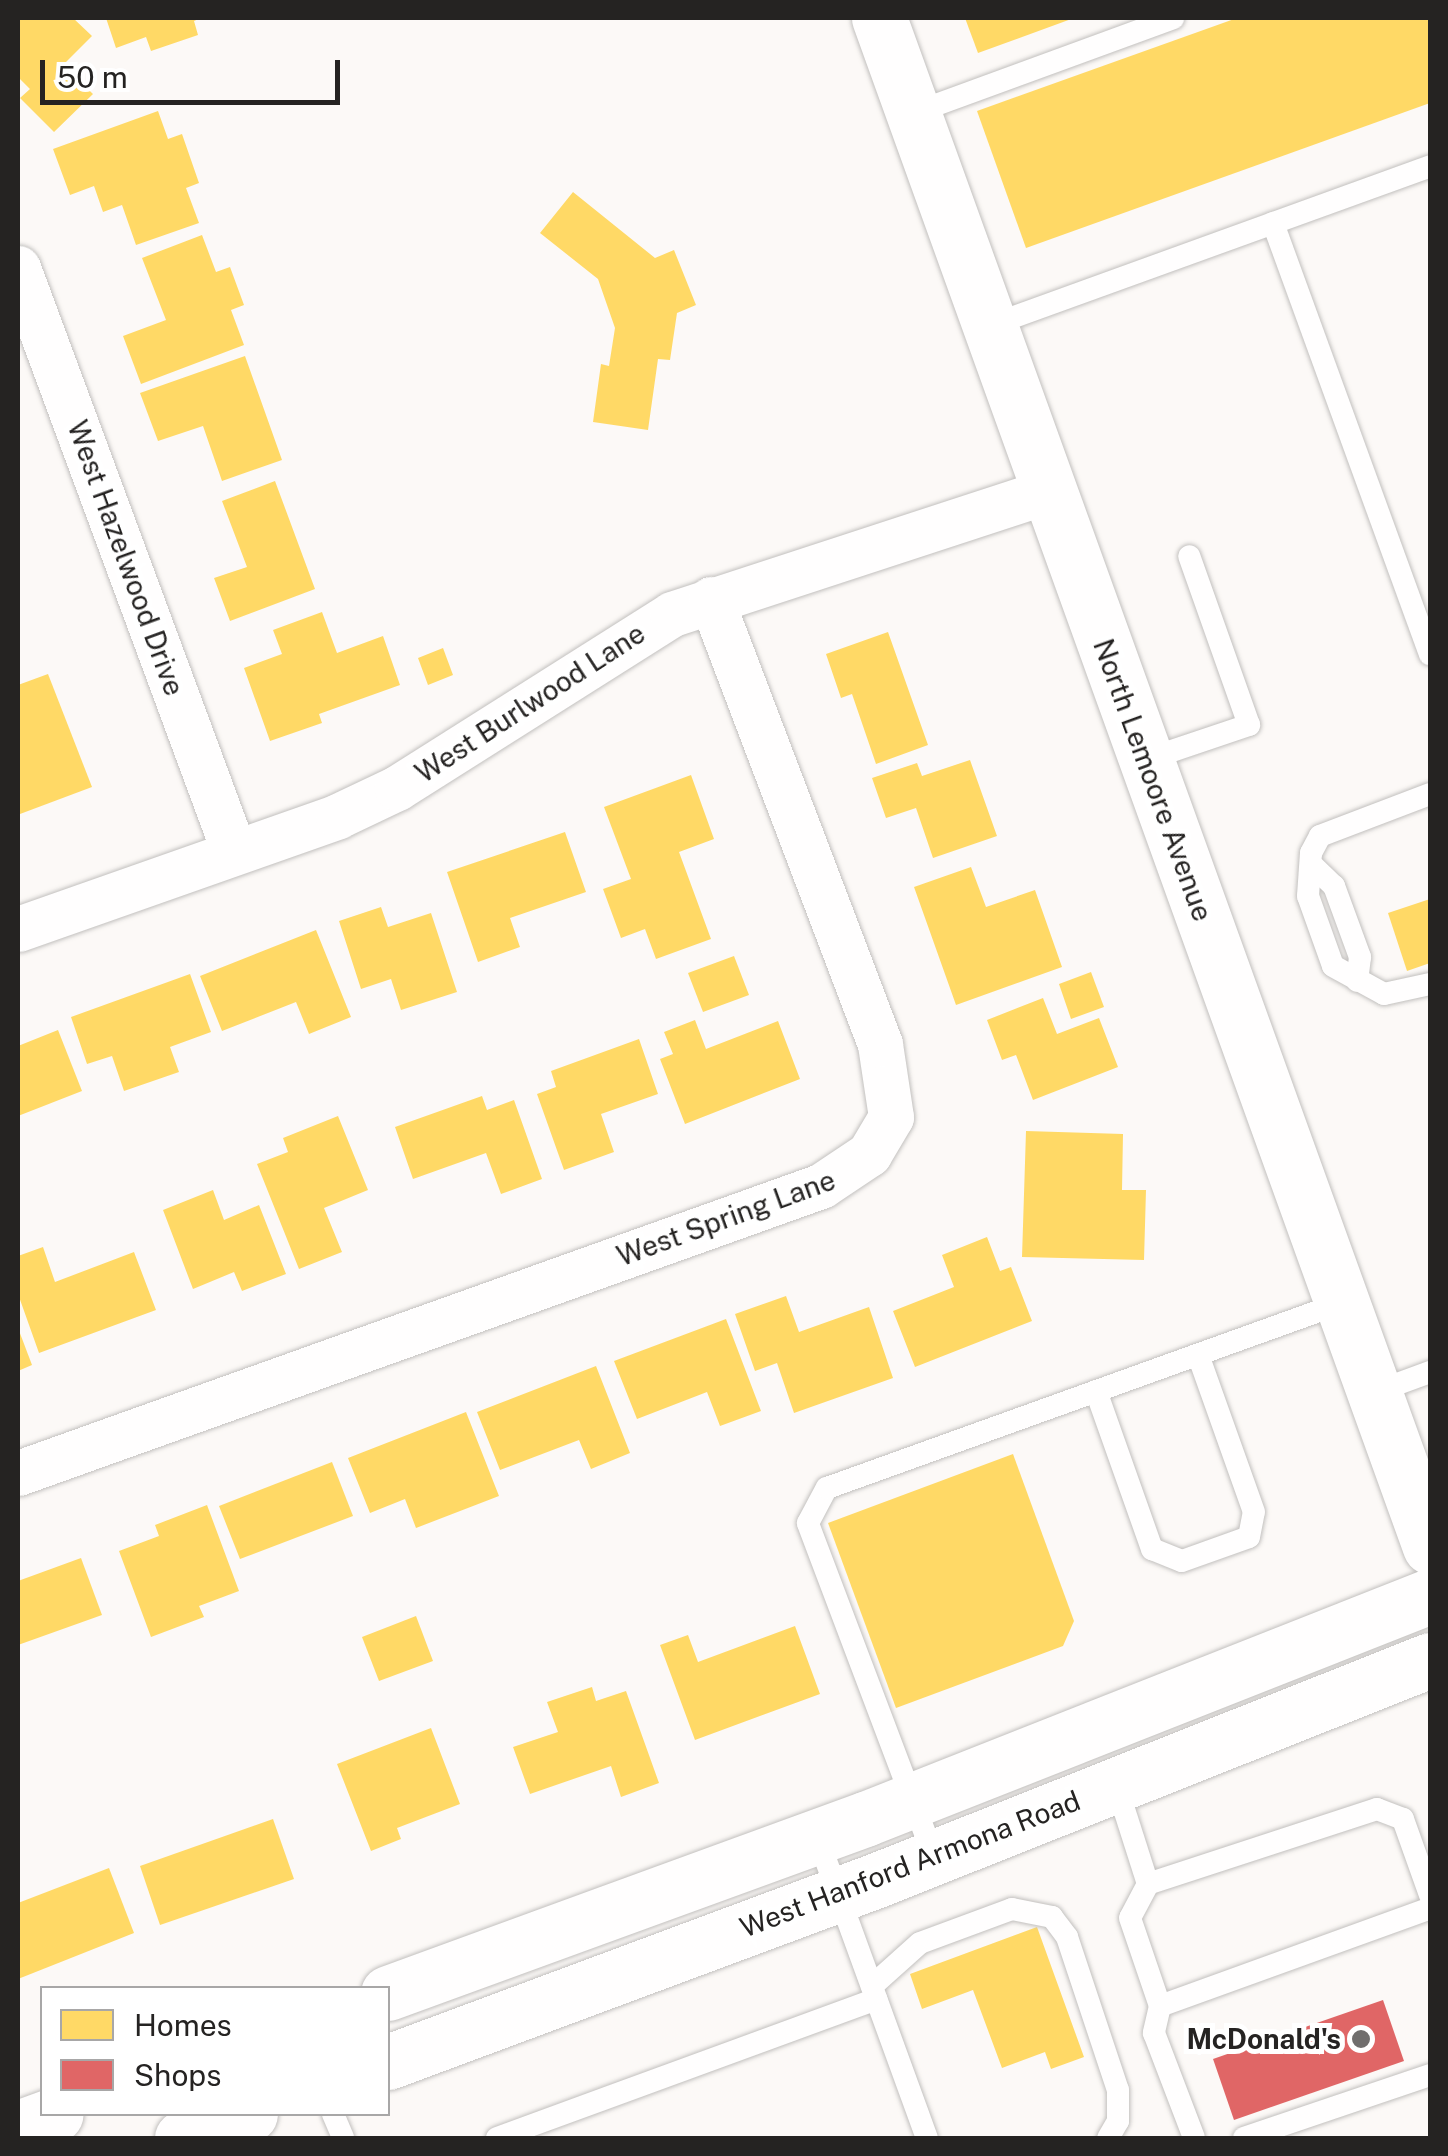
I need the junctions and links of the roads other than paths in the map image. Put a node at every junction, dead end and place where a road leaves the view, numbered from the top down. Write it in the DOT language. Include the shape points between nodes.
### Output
graph roads {
  1 [pos="879,18"];
  2 [pos="1173,18"];
  3 [pos="913,113"];
  4 [pos="1430,166"];
  5 [pos="1272,223"];
  6 [pos="18,268"];
  7 [pos="990,326"];
  8 [pos="36,376"];
  9 [pos="1048,491"];
  10 [pos="1188,556"];
  11 [pos="711,598"];
  12 [pos="1430,654"];
  13 [pos="1146,760"];
  14 [pos="1430,794"];
  15 [pos="233,849"];
  16 [pos="18,930"];
  17 [pos="1430,984"];
  18 [pos="1340,1303"];
  19 [pos="1198,1354"];
  20 [pos="1430,1372"];
  21 [pos="1096,1391"];
  22 [pos="1372,1393"];
  23 [pos="18,1473"];
  24 [pos="1418,1482"];
  25 [pos="1414,1581"];
  26 [pos="1430,1661"];
  27 [pos="1096,1726"];
  28 [pos="1116,1784"];
  29 [pos="912,1800"];
  30 [pos="816,1836"];
  31 [pos="934,1856"];
  32 [pos="1148,1884"];
  33 [pos="838,1894"];
  34 [pos="1430,1895"];
  35 [pos="1430,1908"];
  36 [pos="390,1992"];
  37 [pos="874,1992"];
  38 [pos="1160,2006"];
  39 [pos="390,2061"];
  40 [pos="1430,2075"];
  41 [pos="51,2116"];
  42 [pos="244,2116"];
  43 [pos="18,2128"];
  44 [pos="182,2138"];
  45 [pos="498,2138"];
  46 [pos="927,2138"];
  47 [pos="1108,2138"];
  48 [pos="1194,2138"];
  49 [pos="1244,2138"];
  1 -- 3 [label="main road, North Lemoore Avenue"];
  2 -- 3 [label="lane"];
  3 -- 7 [label="main road, North Lemoore Avenue"];
  4 -- 5 [label="lane"];
  5 -- 7 [label="lane"];
  5 -- 12 [label="lane"];
  6 -- 8 [label="street, West Hazelwood Drive"];
  7 -- 9 [label="main road, North Lemoore Avenue"];
  8 -- 15 [label="street, West Hazelwood Drive"];
  9 -- 11 [label="street, West Burlwood Lane"];
  9 -- 13 [label="main road, North Lemoore Avenue"];
  10 -- 13 [label="lane" via="1249,725"];
  11 -- 15 [label="street, West Burlwood Lane" via="595,657 396,788 338,816"];
  11 -- 23 [label="street, West Spring Lane" via="880,1044 892,1117 870,1154 821,1186"];
  13 -- 18 [label="main road, North Lemoore Avenue"];
  14 -- 17 [label="lane" via="1332,828 1314,846 1314,868 1334,886 1360,957 1357,981 1384,994"];
  15 -- 16 [label="street, West Burlwood Lane"];
  18 -- 19 [label="lane"];
  18 -- 22 [label="main road, North Lemoore Avenue"];
  19 -- 21 [label="lane"];
  19 -- 21 [label="lane" via="1254,1512 1249,1537 1182,1561 1152,1549"];
  20 -- 22 [label="lane"];
  21 -- 29 [label="lane" via="827,1488 808,1523"];
  22 -- 24 [label="main road, North Lemoore Avenue"];
  24 -- 25 [label="main road, North Lemoore Avenue"];
  25 -- 26 [label="main road, North Lemoore Avenue"];
  25 -- 27 [label="main road"];
  26 -- 28 [label="main road, West Hanford Armona Road"];
  27 -- 28 [label="main road"];
  27 -- 29 [label="main road"];
  28 -- 31 [label="main road, West Hanford Armona Road"];
  28 -- 32 [label="lane"];
  29 -- 30 [label="main road"];
  29 -- 31 [label="lane"];
  30 -- 33 [label="lane"];
  30 -- 36 [label="main road"];
  31 -- 33 [label="main road, West Hanford Armona Road"];
  32 -- 34 [label="lane" via="1378,1809 1403,1819"];
  32 -- 38 [label="lane" via="1130,1918"];
  33 -- 37 [label="lane"];
  33 -- 39 [label="main road, West Hanford Armona Road"];
  35 -- 38 [label="lane"];
  37 -- 45 [label="lane"];
  37 -- 46 [label="lane"];
  37 -- 47 [label="lane" via="920,1943 1012,1909 1052,1917 1067,1937 1118,2090 1118,2121"];
  38 -- 48 [label="lane" via="1154,2033"];
  40 -- 49 [label="lane"];
  41 -- 43 [label="main road"];
  42 -- 44 [label="main road"];
}
